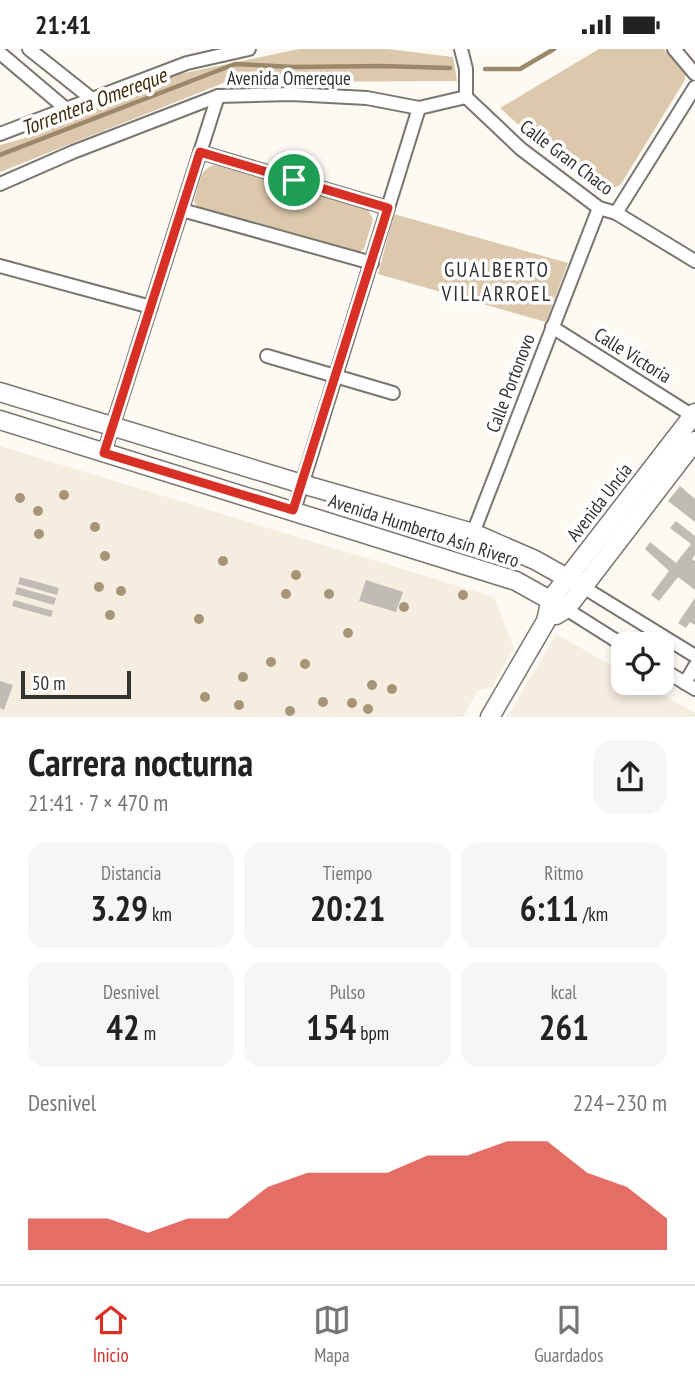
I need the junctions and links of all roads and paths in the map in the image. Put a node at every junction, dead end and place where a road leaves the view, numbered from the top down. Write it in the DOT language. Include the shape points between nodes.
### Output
graph roads {
  1 [pos="29,49"];
  2 [pos="202,49"];
  3 [pos="249,49"];
  4 [pos="461,49"];
  5 [pos="674,49"];
  6 [pos="7,53"];
  7 [pos="187,63"];
  8 [pos="695,74"];
  9 [pos="695,87"];
  10 [pos="218,96"];
  11 [pos="466,97"];
  12 [pos="92,99"];
  13 [pos="65,108"];
  14 [pos="419,108"];
  15 [pos="0,134"];
  16 [pos="200,152"];
  17 [pos="0,184"];
  18 [pos="388,208"];
  19 [pos="599,208"];
  20 [pos="182,210"];
  21 [pos="616,213"];
  22 [pos="695,261"];
  23 [pos="372,263"];
  24 [pos="0,265"];
  25 [pos="151,307"];
  26 [pos="552,327"];
  27 [pos="267,356"];
  28 [pos="336,376"];
  29 [pos="0,392"];
  30 [pos="393,393"];
  31 [pos="694,414"];
  32 [pos="0,420"];
  33 [pos="113,427"];
  34 [pos="695,441"];
  35 [pos="104,453"];
  36 [pos="302,484"];
  37 [pos="293,510"];
  38 [pos="473,533"];
  39 [pos="567,577"];
  40 [pos="583,587"];
  41 [pos="558,604"];
  42 [pos="611,637"];
  43 [pos="695,656"];
  44 [pos="695,666"];
  45 [pos="674,676"];
  46 [pos="690,686"];
  47 [pos="490,717"];
  1 -- 12 [label="street"];
  2 -- 7 [label="street"];
  3 -- 7 [label="street, Avenida Omereque"];
  4 -- 11 [label="street"];
  5 -- 8 [label="street"];
  6 -- 13 [label="street"];
  7 -- 12 [label="street, Avenida Omereque"];
  9 -- 21 [label="street"];
  10 -- 14 [label="street, Avenida Omereque" via="367,98"];
  10 -- 16 [label="street"];
  10 -- 17 [label="street, Avenida Omereque"];
  11 -- 14 [label="street, Avenida Omereque"];
  11 -- 19 [label="street, Calle Gran Chaco" via="521,149"];
  12 -- 13 [label="street, Avenida Omereque"];
  13 -- 15 [label="street, Avenida Omereque"];
  14 -- 18 [label="street"];
  16 -- 18 [label="street"];
  16 -- 20 [label="street"];
  18 -- 23 [label="street"];
  19 -- 21 [label="street, Calle Gran Chaco"];
  19 -- 26 [label="street, Calle Portonovo"];
  20 -- 23 [label="street"];
  20 -- 25 [label="street"];
  21 -- 22 [label="street, Calle Gran Chaco"];
  23 -- 28 [label="street"];
  24 -- 25 [label="street"];
  25 -- 33 [label="street"];
  26 -- 31 [label="street, Calle Victoria"];
  26 -- 38 [label="street, Calle Portonovo"];
  27 -- 28 [label="street"];
  28 -- 30 [label="street"];
  28 -- 36 [label="street"];
  29 -- 33 [label="street, Avenida Humberto Asín Rivero"];
  31 -- 39 [label="street, Avenida Uncía"];
  32 -- 35 [label="street, Avenida Humberto Asín Rivero"];
  33 -- 35 [label="street"];
  33 -- 36 [label="street, Avenida Humberto Asín Rivero"];
  34 -- 40 [label="street, Avenida Uncía"];
  35 -- 37 [label="street, Avenida Humberto Asín Rivero"];
  36 -- 37 [label="street"];
  36 -- 38 [label="street, Avenida Humberto Asín Rivero"];
  37 -- 41 [label="street, Avenida Humberto Asín Rivero" via="516,580"];
  38 -- 39 [label="street, Avenida Humberto Asín Rivero"];
  39 -- 40 [label="street, Avenida Humberto Asín Rivero"];
  39 -- 41 [label="street, Avenida Uncía"];
  40 -- 41 [label="street, Avenida Uncía"];
  40 -- 43 [label="street, Avenida Humberto Asín Rivero"];
  41 -- 42 [label="street, Avenida Humberto Asín Rivero"];
  41 -- 47 [label="street, Avenida Uncía"];
  44 -- 46 [label="street"];
  45 -- 46 [label="street"];
}
